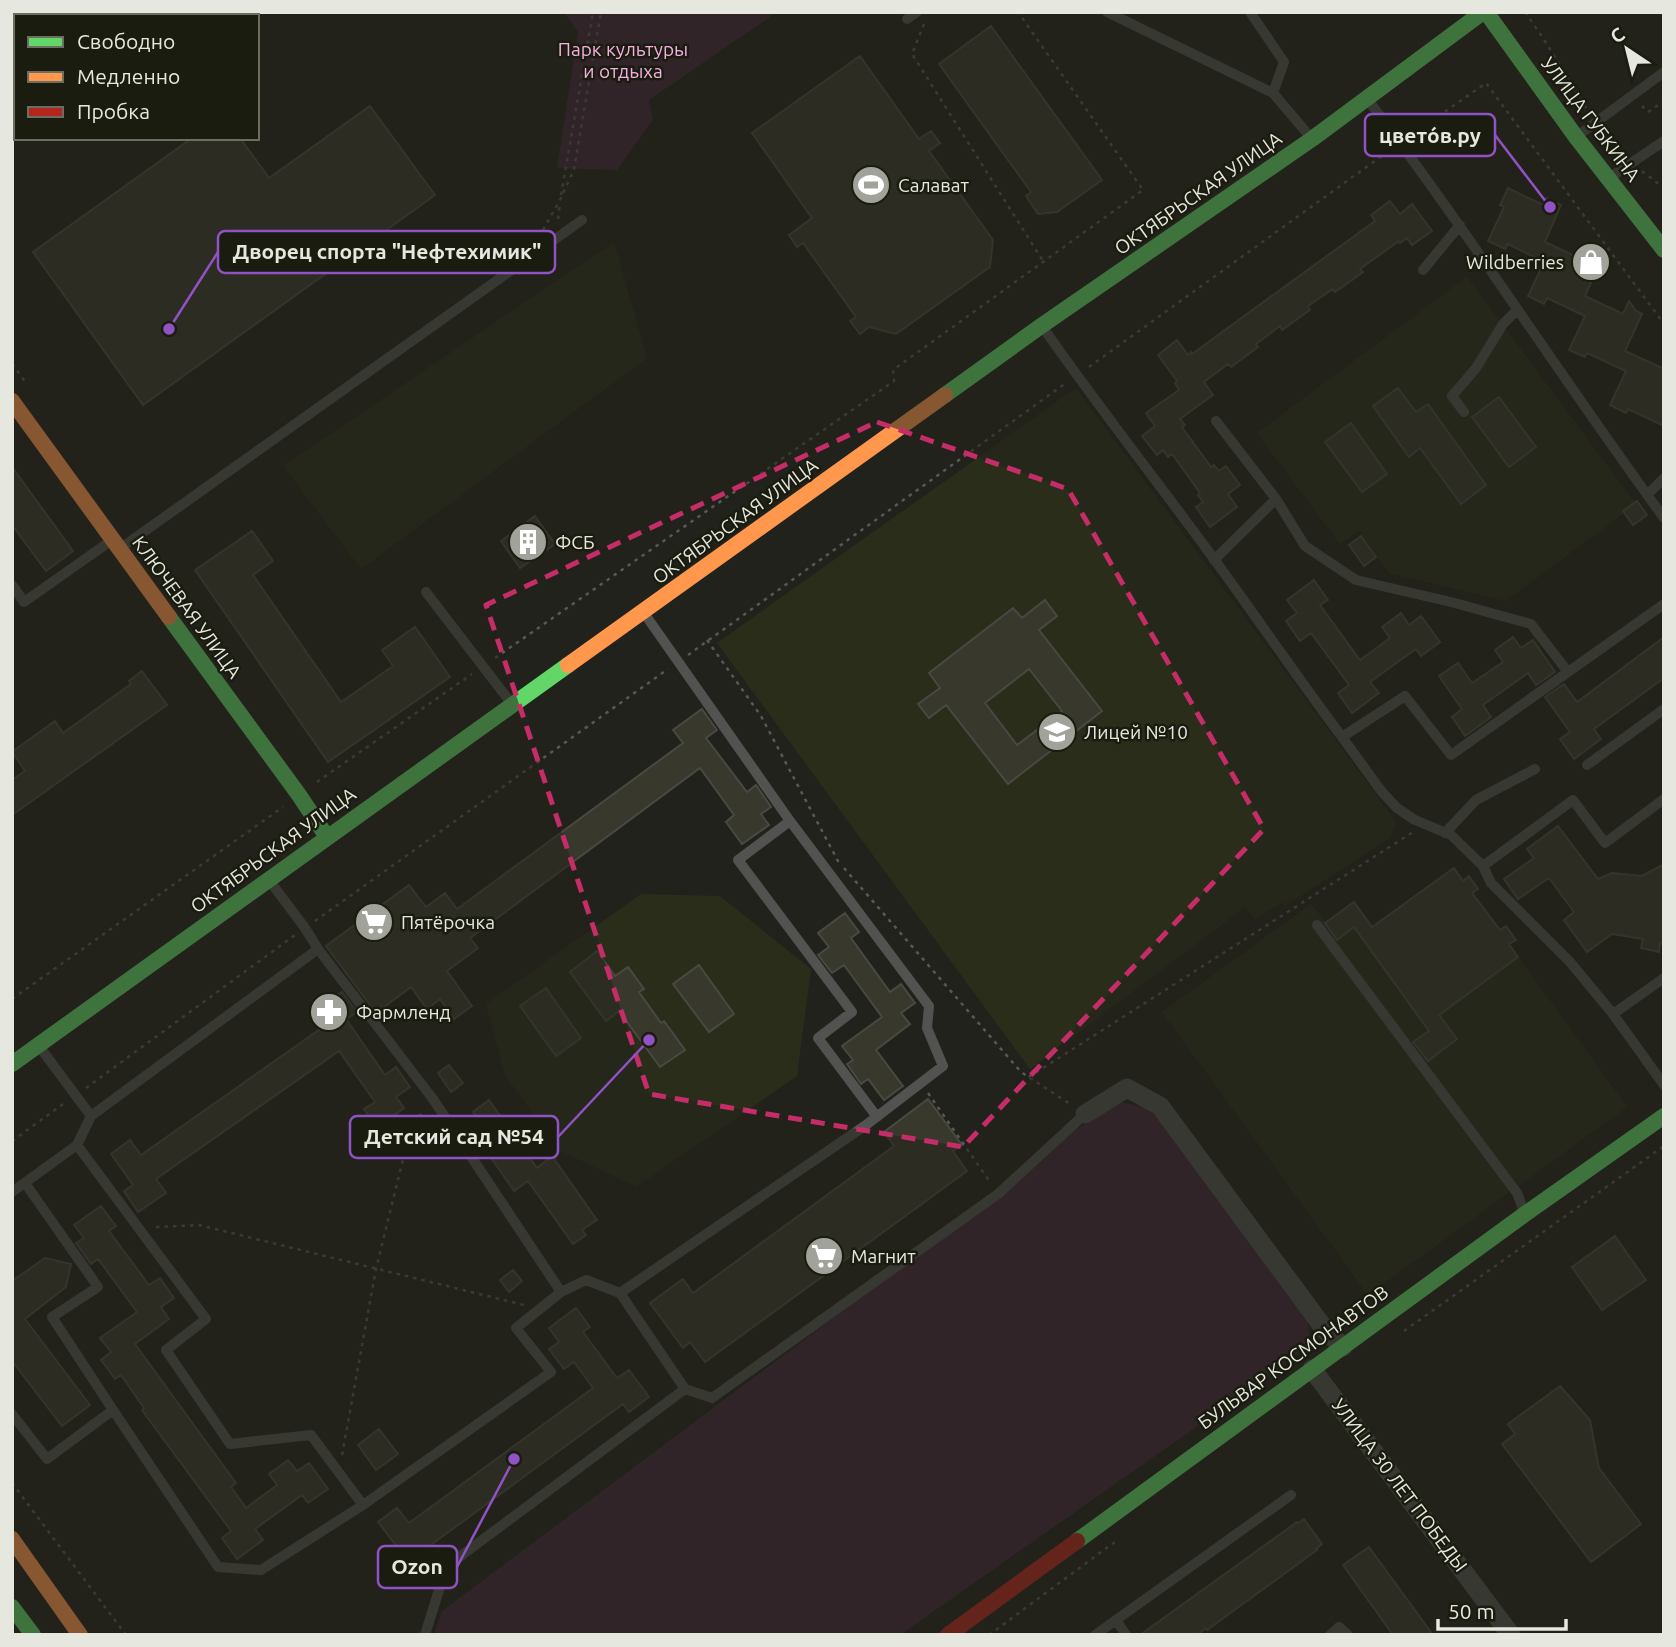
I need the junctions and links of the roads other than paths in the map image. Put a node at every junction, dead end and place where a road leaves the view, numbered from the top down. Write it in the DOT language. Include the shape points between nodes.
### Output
graph roads {
  1 [pos="917,12"];
  2 [pos="1107,12"];
  3 [pos="1250,12"];
  4 [pos="1485,12"];
  5 [pos="907,19"];
  6 [pos="1664,72"];
  7 [pos="1273,93"];
  8 [pos="1368,99"];
  9 [pos="1576,138"];
  10 [pos="1312,139"];
  11 [pos="1664,141"];
  12 [pos="1609,179"];
  13 [pos="582,220"];
  14 [pos="1460,225"];
  15 [pos="1664,250"];
  16 [pos="1423,270"];
  17 [pos="1517,310"];
  18 [pos="1041,326"];
  19 [pos="12,401"];
  20 [pos="1464,412"];
  21 [pos="1216,421"];
  22 [pos="1664,478"];
  23 [pos="1647,495"];
  24 [pos="1276,499"];
  25 [pos="1664,518"];
  26 [pos="116,545"];
  27 [pos="1214,560"];
  28 [pos="12,585"];
  29 [pos="426,592"];
  30 [pos="1664,604"];
  31 [pos="644,612"];
  32 [pos="1568,672"];
  33 [pos="513,705"];
  34 [pos="1664,709"];
  35 [pos="1342,737"];
  36 [pos="1587,765"];
  37 [pos="1535,769"];
  38 [pos="1664,799"];
  39 [pos="790,821"];
  40 [pos="1446,832"];
  41 [pos="327,837"];
  42 [pos="1483,866"];
  43 [pos="268,879"];
  44 [pos="1317,925"];
  45 [pos="318,949"];
  46 [pos="1664,978"];
  47 [pos="1613,1014"];
  48 [pos="38,1045"];
  49 [pos="12,1064"];
  50 [pos="1664,1085"];
  51 [pos="1085,1114"];
  52 [pos="91,1116"];
  53 [pos="1664,1116"];
  54 [pos="877,1117"];
  55 [pos="77,1145"];
  56 [pos="25,1182"];
  57 [pos="12,1192"];
  58 [pos="1525,1214"];
  59 [pos="561,1292"];
  60 [pos="620,1293"];
  61 [pos="1343,1347"];
  62 [pos="1312,1369"];
  63 [pos="685,1389"];
  64 [pos="113,1410"];
  65 [pos="12,1414"];
  66 [pos="1291,1494"];
  67 [pos="363,1505"];
  68 [pos="12,1539"];
  69 [pos="12,1607"];
  70 [pos="1116,1620"];
  71 [pos="33,1635"];
  72 [pos="80,1635"];
  73 [pos="425,1635"];
  74 [pos="948,1635"];
  75 [pos="1096,1635"];
  76 [pos="1126,1635"];
  77 [pos="1330,1635"];
  78 [pos="1348,1635"];
  79 [pos="1511,1635"];
  1 -- 5 [label="lane"];
  2 -- 7 [label="lane"];
  3 -- 7 [label="lane" via="1284,62"];
  4 -- 8 [label="street, ОКТЯБРЬСКАЯ УЛИЦА"];
  4 -- 9 [label="street, УЛИЦА ГУБКИНА"];
  6 -- 9 [label="lane"];
  7 -- 10 [label="lane"];
  8 -- 10 [label="street, ОКТЯБРЬСКАЯ УЛИЦА"];
  8 -- 14 [label="lane"];
  9 -- 12 [label="street, УЛИЦА ГУБКИНА"];
  10 -- 18 [label="street, ОКТЯБРЬСКАЯ УЛИЦА"];
  11 -- 12 [label="lane"];
  12 -- 15 [label="street, УЛИЦА ГУБКИНА"];
  13 -- 26 [label="lane"];
  14 -- 16 [label="lane"];
  14 -- 17 [label="lane"];
  17 -- 20 [label="lane" via="1452,396"];
  17 -- 23 [label="lane"];
  18 -- 27 [label="lane"];
  18 -- 31 [label="street, ОКТЯБРЬСКАЯ УЛИЦА"];
  19 -- 26 [label="street, КЛЮЧЕВАЯ УЛИЦА"];
  21 -- 24 [label="lane"];
  22 -- 23 [label="lane"];
  23 -- 25 [label="lane"];
  24 -- 27 [label="lane"];
  24 -- 32 [label="lane" via="1305,546 1356,580 1531,624"];
  26 -- 28 [label="lane" via="24,602"];
  26 -- 41 [label="street, КЛЮЧЕВАЯ УЛИЦА"];
  27 -- 35 [label="lane"];
  29 -- 33 [label="lane"];
  30 -- 32 [label="lane"];
  31 -- 33 [label="street, ОКТЯБРЬСКАЯ УЛИЦА"];
  31 -- 39 [label="lane"];
  32 -- 35 [label="lane" via="1451,755 1405,696"];
  33 -- 41 [label="street, ОКТЯБРЬСКАЯ УЛИЦА"];
  34 -- 36 [label="lane"];
  35 -- 40 [label="lane" via="1397,808"];
  37 -- 40 [label="lane" via="1476,800"];
  38 -- 42 [label="lane" via="1605,844 1573,800"];
  39 -- 54 [label="lane" via="929,1006 927,1028 943,1066"];
  39 -- 54 [label="lane" via="738,860 852,1012 818,1038"];
  40 -- 42 [label="lane"];
  41 -- 43 [label="street, ОКТЯБРЬСКАЯ УЛИЦА"];
  42 -- 47 [label="lane" via="1491,883 1570,962"];
  43 -- 45 [label="lane"];
  43 -- 48 [label="street, ОКТЯБРЬСКАЯ УЛИЦА"];
  44 -- 58 [label="lane" via="1517,1193"];
  45 -- 52 [label="lane"];
  45 -- 59 [label="lane" via="433,1098"];
  46 -- 47 [label="lane"];
  47 -- 50 [label="lane"];
  48 -- 49 [label="street, ОКТЯБРЬСКАЯ УЛИЦА"];
  48 -- 52 [label="lane"];
  51 -- 61 [label="street" via="1127,1088 1160,1106 1326,1331"];
  51 -- 63 [label="lane" via="998,1194 712,1398"];
  52 -- 55 [label="lane"];
  53 -- 58 [label="street, БУЛЬВАР КОСМОНАВТОВ"];
  54 -- 60 [label="lane"];
  55 -- 56 [label="lane"];
  55 -- 67 [label="lane" via="206,1319 166,1350 230,1444 311,1435"];
  56 -- 57 [label="lane"];
  56 -- 64 [label="lane" via="98,1287 52,1317"];
  58 -- 61 [label="street, БУЛЬВАР КОСМОНАВТОВ"];
  59 -- 60 [label="lane" via="586,1280"];
  59 -- 67 [label="lane" via="516,1328 551,1372"];
  60 -- 63 [label="lane"];
  61 -- 62 [label="street, БУЛЬВАР КОСМОНАВТОВ"];
  62 -- 74 [label="street, БУЛЬВАР КОСМОНАВТОВ"];
  62 -- 79 [label="street, УЛИЦА 30 ЛЕТ ПОБЕДЫ"];
  63 -- 73 [label="lane" via="446,1567"];
  64 -- 65 [label="lane" via="47,1459"];
  64 -- 67 [label="lane" via="218,1567 261,1570"];
  66 -- 70 [label="lane"];
  68 -- 72 [label="street"];
  69 -- 71 [label="street"];
  70 -- 75 [label="lane"];
  70 -- 76 [label="lane"];
  77 -- 78 [label="lane" via="1339,1628"];
}
